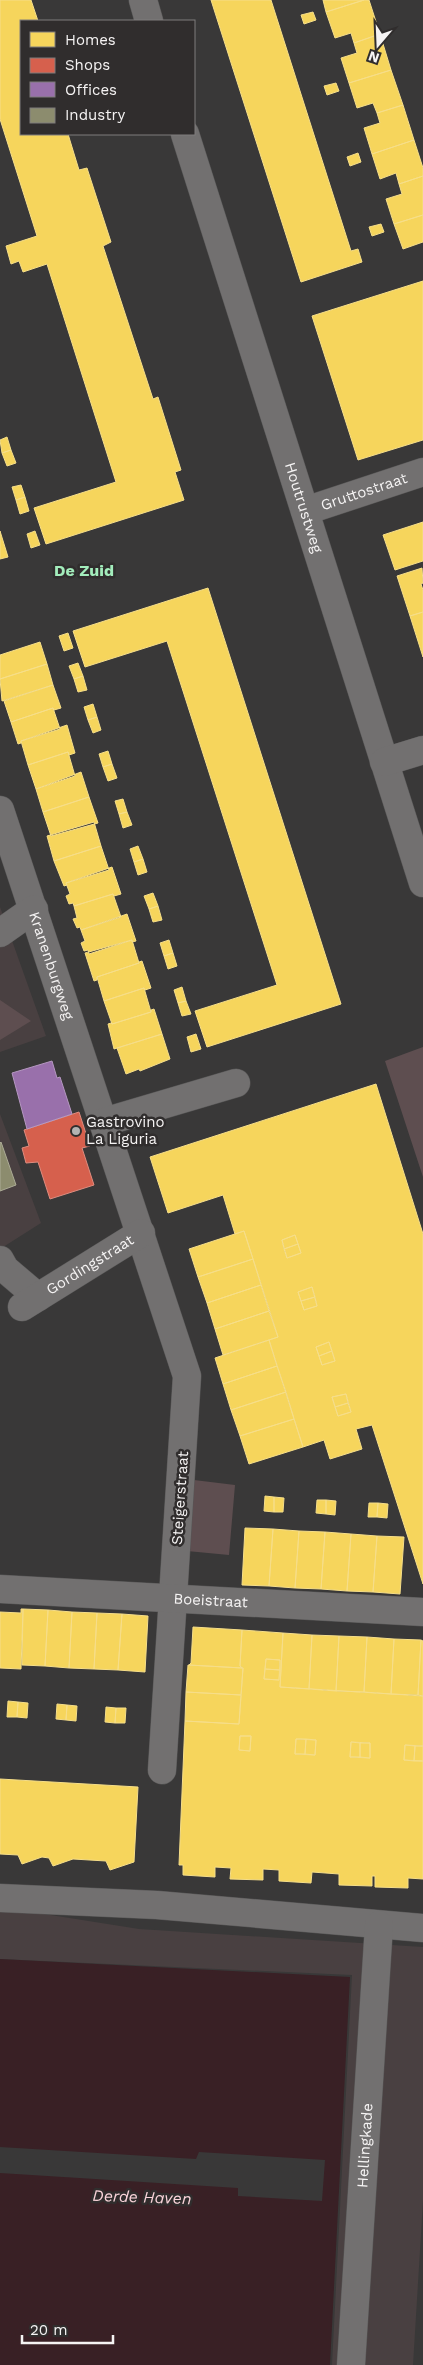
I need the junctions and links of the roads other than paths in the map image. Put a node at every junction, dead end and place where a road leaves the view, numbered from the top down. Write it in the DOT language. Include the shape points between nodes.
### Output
graph roads {
  1 [pos="143,0"];
  2 [pos="149,20"];
  3 [pos="185,135"];
  4 [pos="423,472"];
  5 [pos="305,511"];
  6 [pos="423,750"];
  7 [pos="384,762"];
  8 [pos="0,810"];
  9 [pos="423,883"];
  10 [pos="34,909"];
  11 [pos="0,932"];
  12 [pos="236,1083"];
  13 [pos="104,1122"];
  14 [pos="141,1233"];
  15 [pos="0,1260"];
  16 [pos="0,1588"];
  17 [pos="173,1597"];
  18 [pos="423,1612"];
  19 [pos="162,1770"];
  20 [pos="0,1898"];
  21 [pos="379,1925"];
  22 [pos="423,1928"];
  23 [pos="351,2365"];
  1 -- 2 [label="street"];
  3 -- 5 [label="street, Houtrustweg"];
  4 -- 5 [label="street, Gruttostraat"];
  5 -- 7 [label="street, Houtrustweg"];
  6 -- 7 [label="street"];
  7 -- 9 [label="street, Houtrustweg"];
  8 -- 10 [label="street, Kranenburgweg"];
  10 -- 11 [label="street"];
  10 -- 13 [label="street, Kranenburgweg"];
  12 -- 13 [label="street"];
  13 -- 14 [label="street, Kranenburgweg"];
  14 -- 15 [label="street, Gordingstraat" via="30,1302"];
  14 -- 17 [label="street, Steigerstraat" via="188,1376"];
  16 -- 17 [label="street, Boeistraat"];
  17 -- 18 [label="street, Boeistraat"];
  17 -- 19 [label="street, Steigerstraat"];
  20 -- 21 [label="street" via="157,1905"];
  21 -- 22 [label="street"];
  21 -- 23 [label="street, Hellingkade"];
}
